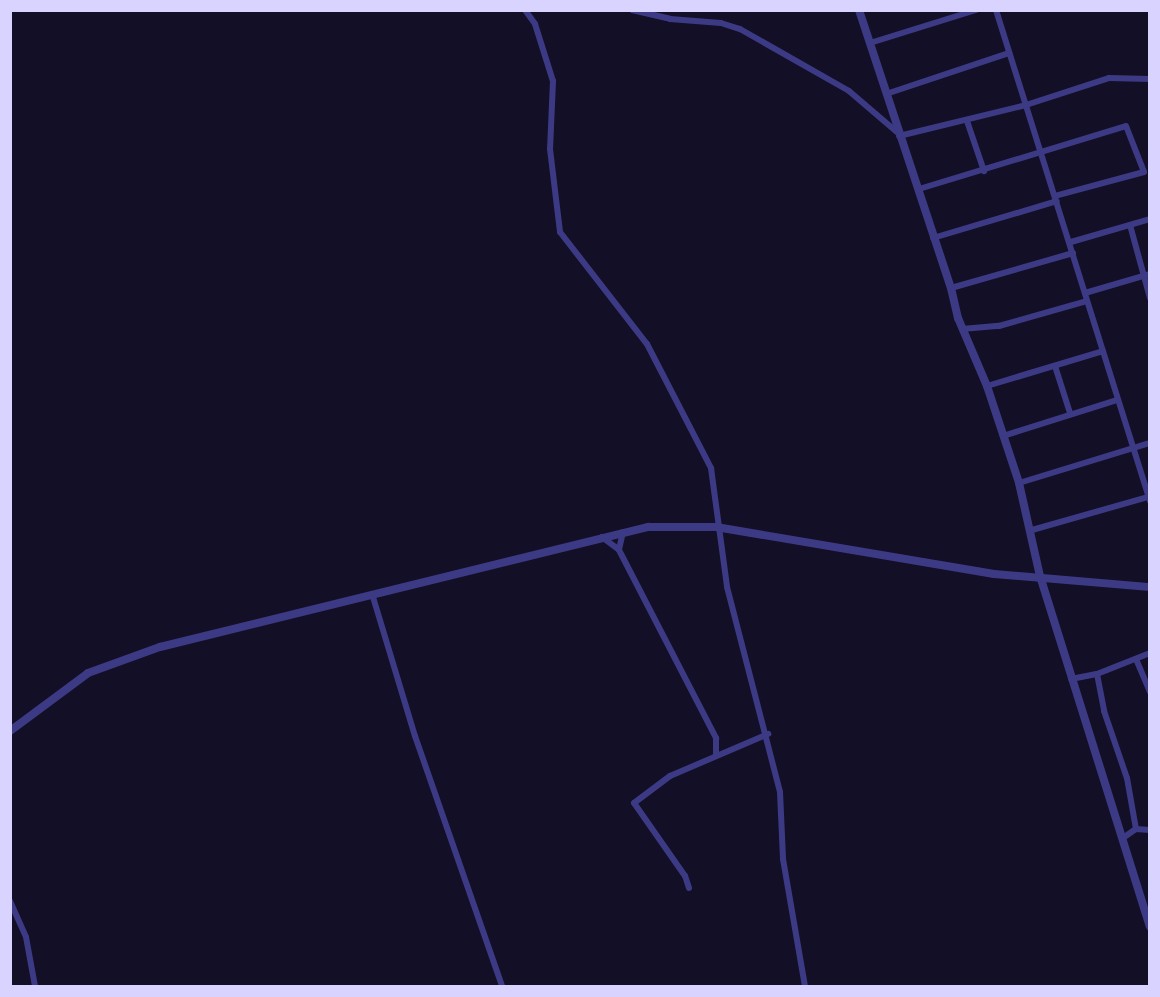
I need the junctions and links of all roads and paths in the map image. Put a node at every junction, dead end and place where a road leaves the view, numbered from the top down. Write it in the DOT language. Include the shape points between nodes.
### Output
graph roads {
  1 [pos="525,10"];
  2 [pos="632,10"];
  3 [pos="860,10"];
  4 [pos="976,10"];
  5 [pos="996,10"];
  6 [pos="870,43"];
  7 [pos="1009,54"];
  8 [pos="1149,79"];
  9 [pos="886,94"];
  10 [pos="1026,105"];
  11 [pos="967,121"];
  12 [pos="899,135"];
  13 [pos="1041,152"];
  14 [pos="984,171"];
  15 [pos="919,189"];
  16 [pos="1056,199"];
  17 [pos="1149,219"];
  18 [pos="1130,225"];
  19 [pos="933,238"];
  20 [pos="1071,242"];
  21 [pos="1073,252"];
  22 [pos="1146,275"];
  23 [pos="951,288"];
  24 [pos="1085,293"];
  25 [pos="1149,298"];
  26 [pos="1087,301"];
  27 [pos="962,329"];
  28 [pos="1103,351"];
  29 [pos="1055,366"];
  30 [pos="987,386"];
  31 [pos="1117,400"];
  32 [pos="1070,414"];
  33 [pos="1003,436"];
  34 [pos="1149,443"];
  35 [pos="1134,448"];
  36 [pos="1019,483"];
  37 [pos="1149,499"];
  38 [pos="716,527"];
  39 [pos="1032,530"];
  40 [pos="623,532"];
  41 [pos="602,537"];
  42 [pos="619,550"];
  43 [pos="1040,576"];
  44 [pos="1149,587"];
  45 [pos="373,597"];
  46 [pos="1149,653"];
  47 [pos="1136,659"];
  48 [pos="1097,674"];
  49 [pos="1071,680"];
  50 [pos="1149,692"];
  51 [pos="10,731"];
  52 [pos="768,734"];
  53 [pos="716,755"];
  54 [pos="1136,829"];
  55 [pos="1149,830"];
  56 [pos="1123,838"];
  57 [pos="689,888"];
  58 [pos="1149,897"];
  59 [pos="10,901"];
  60 [pos="1141,903"];
  61 [pos="1149,926"];
  62 [pos="35,987"];
  63 [pos="502,987"];
  64 [pos="805,987"];
  1 -- 38 [label="street" via="535,24 553,81 550,149 560,232 655,359 711,468"];
  2 -- 12 [label="street" via="740,29 844,88"];
  3 -- 6 [label="street"];
  4 -- 6 [label="street"];
  5 -- 7 [label="street"];
  6 -- 9 [label="street"];
  7 -- 9 [label="street"];
  7 -- 10 [label="street"];
  8 -- 10 [label="street" via="1109,78"];
  9 -- 12 [label="street"];
  10 -- 11 [label="street"];
  10 -- 13 [label="street"];
  11 -- 12 [label="street"];
  11 -- 14 [label="street"];
  12 -- 15 [label="street"];
  13 -- 14 [label="street"];
  13 -- 16 [label="street"];
  13 -- 16 [label="street" via="1126,126 1139,156 1144,172"];
  14 -- 15 [label="street"];
  15 -- 19 [label="street"];
  16 -- 19 [label="street"];
  16 -- 20 [label="street"];
  17 -- 18 [label="street"];
  18 -- 20 [label="street"];
  18 -- 22 [label="street"];
  19 -- 23 [label="street"];
  20 -- 21 [label="street"];
  21 -- 23 [label="street"];
  21 -- 24 [label="street"];
  22 -- 24 [label="street"];
  22 -- 25 [label="street"];
  23 -- 27 [label="street"];
  24 -- 26 [label="street"];
  26 -- 27 [label="street" via="999,326"];
  26 -- 28 [label="street"];
  27 -- 30 [label="street"];
  28 -- 29 [label="street"];
  28 -- 31 [label="street"];
  29 -- 30 [label="street"];
  29 -- 32 [label="street"];
  30 -- 33 [label="street"];
  31 -- 32 [label="street"];
  31 -- 35 [label="street"];
  32 -- 33 [label="street"];
  33 -- 36 [label="street"];
  34 -- 35 [label="street"];
  35 -- 36 [label="street"];
  35 -- 37 [label="street"];
  36 -- 39 [label="street"];
  37 -- 39 [label="street"];
  38 -- 40 [label="street" via="669,524"];
  38 -- 43 [label="street" via="994,573"];
  38 -- 52 [label="street" via="727,587"];
  39 -- 43 [label="street"];
  40 -- 41 [label="street"];
  40 -- 42 [label="street"];
  41 -- 42 [label="street"];
  41 -- 45 [label="street"];
  42 -- 53 [label="street" via="716,738"];
  43 -- 44 [label="street"];
  43 -- 49 [label="street"];
  45 -- 51 [label="street" via="160,647 108,664 74,682"];
  45 -- 63 [label="street" via="415,736"];
  46 -- 47 [label="street"];
  47 -- 48 [label="street"];
  47 -- 50 [label="street"];
  48 -- 49 [label="street"];
  48 -- 54 [label="street" via="1104,711 1127,778"];
  49 -- 56 [label="street"];
  52 -- 53 [label="street"];
  52 -- 64 [label="street" via="783,808 783,859"];
  53 -- 57 [label="street" via="670,776 634,803 685,876"];
  54 -- 55 [label="street"];
  54 -- 56 [label="street"];
  56 -- 60 [label="street"];
  58 -- 60 [label="street"];
  59 -- 62 [label="street" via="26,937"];
  60 -- 61 [label="street"];
}
